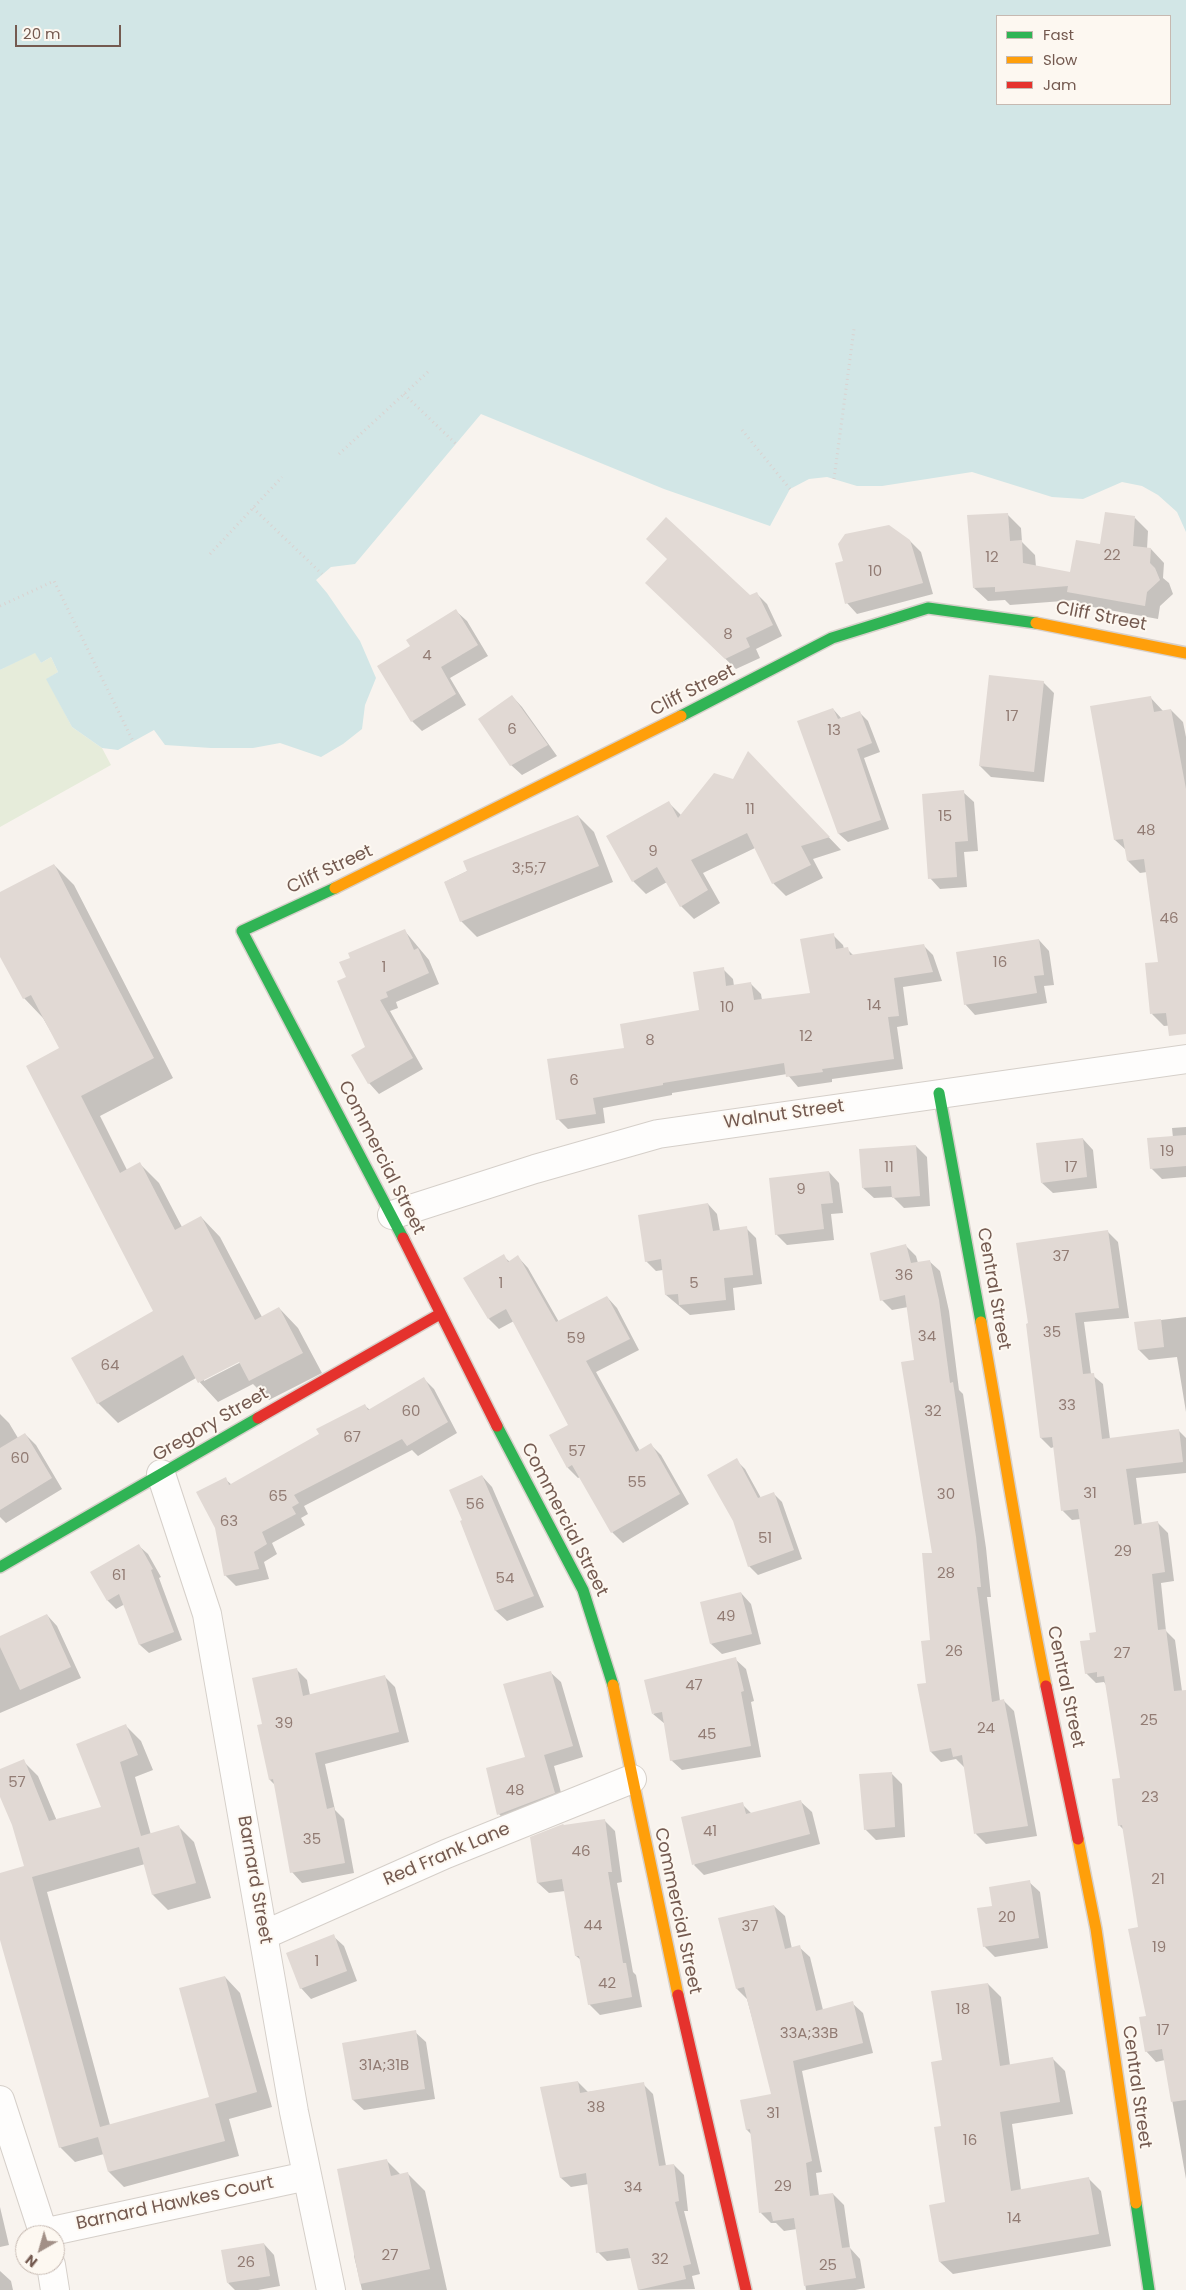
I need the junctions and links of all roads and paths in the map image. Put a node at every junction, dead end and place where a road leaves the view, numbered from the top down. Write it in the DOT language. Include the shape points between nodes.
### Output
graph roads {
  1 [pos="854,329"];
  2 [pos="430,370"];
  3 [pos="404,394"];
  4 [pos="742,430"];
  5 [pos="456,444"];
  6 [pos="339,454"];
  7 [pos="282,477"];
  8 [pos="834,479"];
  9 [pos="790,489"];
  10 [pos="253,508"];
  11 [pos="210,554"];
  12 [pos="322,574"];
  13 [pos="0,606"];
  14 [pos="1186,653"];
  15 [pos="133,741"];
  16 [pos="242,931"];
  17 [pos="1186,1059"];
  18 [pos="938,1093"];
  19 [pos="392,1215"];
  20 [pos="440,1314"];
  21 [pos="161,1474"];
  22 [pos="0,1567"];
  23 [pos="632,1780"];
  24 [pos="264,1934"];
  25 [pos="0,2100"];
  26 [pos="307,2176"];
  27 [pos="40,2225"];
  28 [pos="65,2229"];
  29 [pos="53,2275"];
  30 [pos="56,2290"];
  31 [pos="331,2290"];
  32 [pos="746,2290"];
  33 [pos="1150,2290"];
  1 -- 8 [label="path"];
  2 -- 3 [label="path"];
  3 -- 5 [label="path"];
  3 -- 6 [label="path"];
  4 -- 9 [label="path"];
  7 -- 10 [label="path"];
  10 -- 11 [label="path"];
  10 -- 12 [label="path"];
  13 -- 15 [label="path" via="54,581"];
  14 -- 16 [label="street, Cliff Street" via="1058,626 928,608 832,638 645,735"];
  16 -- 19 [label="street, Commercial Street"];
  17 -- 18 [label="street, Walnut Street"];
  18 -- 19 [label="street, Walnut Street" via="658,1134"];
  18 -- 33 [label="street, Central Street" via="1029,1603 1096,1930"];
  19 -- 20 [label="street, Commercial Street"];
  20 -- 21 [label="street, Gregory Street"];
  20 -- 23 [label="street, Commercial Street" via="583,1590 611,1676"];
  21 -- 22 [label="street, Gregory Street"];
  21 -- 24 [label="street, Barnard Street" via="207,1614"];
  23 -- 24 [label="street, Red Frank Lane" via="446,1854"];
  23 -- 32 [label="street, Commercial Street" via="685,2030"];
  24 -- 26 [label="street, Barnard Street"];
  25 -- 27 [label="street"];
  26 -- 28 [label="street, Barnard Hawkes Court"];
  26 -- 31 [label="street, Barnard Street"];
  29 -- 30 [label="street"];
}
